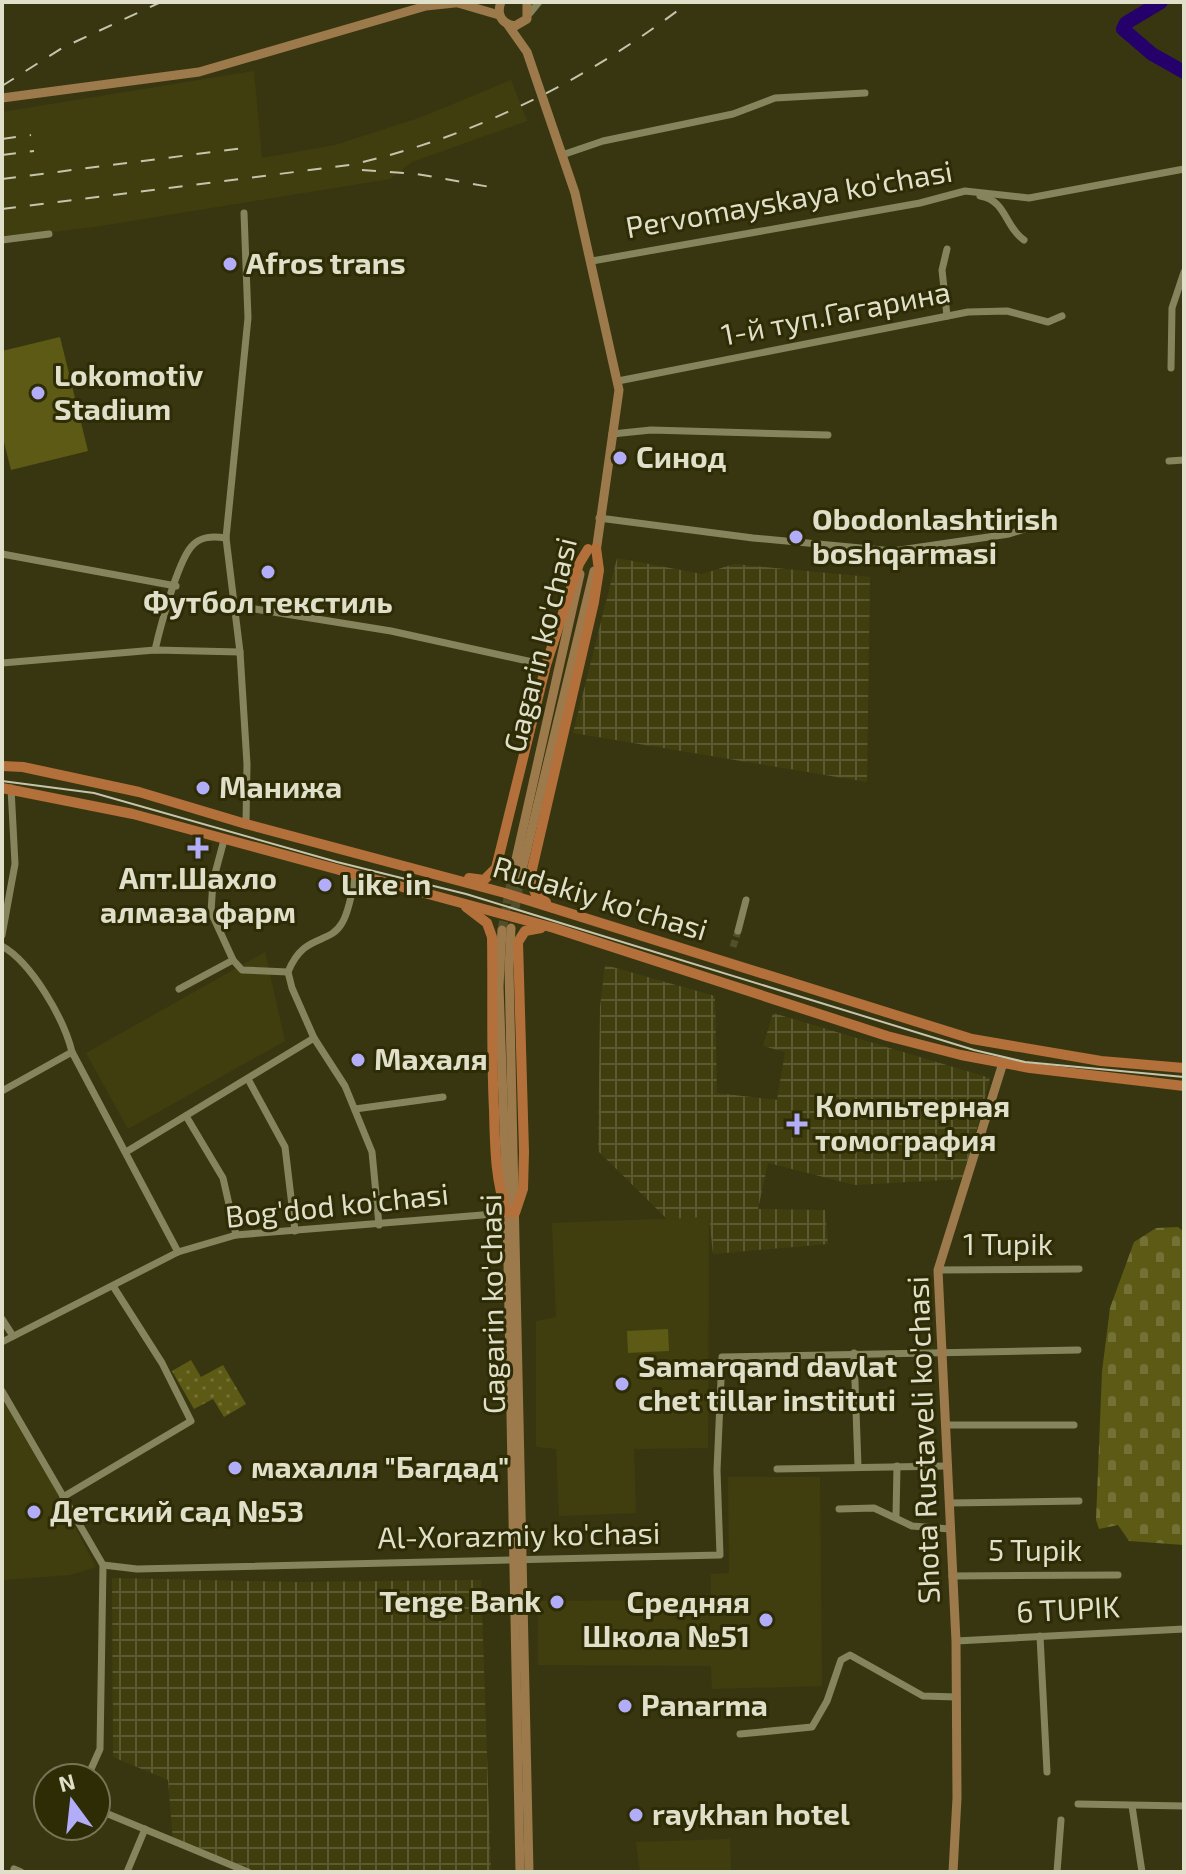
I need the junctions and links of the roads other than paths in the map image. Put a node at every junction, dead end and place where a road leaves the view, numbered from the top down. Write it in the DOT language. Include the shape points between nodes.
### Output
graph roads {
  1 [pos="464,2"];
  2 [pos="501,2"];
  3 [pos="539,2"];
  4 [pos="458,3"];
  5 [pos="426,4"];
  6 [pos="528,11"];
  7 [pos="499,15"];
  8 [pos="508,25"];
  9 [pos="527,52"];
  10 [pos="865,93"];
  11 [pos="2,98"];
  12 [pos="562,155"];
  13 [pos="1184,169"];
  14 [pos="920,203"];
  15 [pos="244,213"];
  16 [pos="49,234"];
  17 [pos="2,240"];
  18 [pos="1024,240"];
  19 [pos="947,249"];
  20 [pos="592,261"];
  21 [pos="1184,272"];
  22 [pos="947,316"];
  23 [pos="1062,316"];
  24 [pos="1171,368"];
  25 [pos="618,381"];
  26 [pos="612,434"];
  27 [pos="828,435"];
  28 [pos="1184,460"];
  29 [pos="1169,461"];
  30 [pos="599,518"];
  31 [pos="1043,523"];
  32 [pos="226,538"];
  33 [pos="592,549"];
  34 [pos="2,554"];
  35 [pos="176,586"];
  36 [pos="236,606"];
  37 [pos="155,650"];
  38 [pos="240,652"];
  39 [pos="2,663"];
  40 [pos="546,665"];
  41 [pos="2,766"];
  42 [pos="7,788"];
  43 [pos="246,824"];
  44 [pos="224,840"];
  45 [pos="403,866"];
  46 [pos="356,874"];
  47 [pos="441,875"];
  48 [pos="516,878"];
  49 [pos="396,884"];
  50 [pos="454,900"];
  51 [pos="746,900"];
  52 [pos="561,911"];
  53 [pos="554,928"];
  54 [pos="507,929"];
  55 [pos="738,931"];
  56 [pos="2,935"];
  57 [pos="2,946"];
  58 [pos="686,951"];
  59 [pos="233,960"];
  60 [pos="680,970"];
  61 [pos="288,972"];
  62 [pos="179,989"];
  63 [pos="314,1038"];
  64 [pos="72,1052"];
  65 [pos="1003,1063"];
  66 [pos="1184,1068"];
  67 [pos="248,1079"];
  68 [pos="1184,1086"];
  69 [pos="2,1091"];
  70 [pos="443,1097"];
  71 [pos="355,1109"];
  72 [pos="186,1116"];
  73 [pos="126,1152"];
  74 [pos="511,1213"];
  75 [pos="379,1225"];
  76 [pos="295,1231"];
  77 [pos="236,1235"];
  78 [pos="178,1252"];
  79 [pos="1079,1269"];
  80 [pos="938,1270"];
  81 [pos="113,1286"];
  82 [pos="2,1319"];
  83 [pos="13,1336"];
  84 [pos="2,1342"];
  85 [pos="940,1350"];
  86 [pos="1078,1350"];
  87 [pos="854,1353"];
  88 [pos="2,1391"];
  89 [pos="945,1425"];
  90 [pos="1074,1425"];
  91 [pos="897,1466"];
  92 [pos="947,1466"];
  93 [pos="858,1467"];
  94 [pos="777,1469"];
  95 [pos="63,1497"];
  96 [pos="1079,1501"];
  97 [pos="949,1503"];
  98 [pos="839,1509"];
  99 [pos="896,1516"];
  100 [pos="950,1529"];
  101 [pos="518,1559"];
  102 [pos="103,1565"];
  103 [pos="1118,1575"];
  104 [pos="952,1576"];
  105 [pos="1184,1629"];
  106 [pos="1040,1636"];
  107 [pos="956,1641"];
  108 [pos="957,1697"];
  109 [pos="740,1734"];
  110 [pos="94,1762"];
  111 [pos="1047,1772"];
  112 [pos="1078,1804"];
  113 [pos="1132,1806"];
  114 [pos="1184,1806"];
  115 [pos="112,1816"];
  116 [pos="1061,1820"];
  117 [pos="145,1829"];
  118 [pos="127,1872"];
  119 [pos="248,1872"];
  120 [pos="520,1872"];
  121 [pos="529,1872"];
  122 [pos="953,1872"];
  123 [pos="1057,1872"];
  124 [pos="1142,1872"];
  1 -- 4 [label="main road"];
  2 -- 7 [label="main road"];
  3 -- 6 [label="street"];
  4 -- 5 [label="main road"];
  4 -- 7 [label="main road"];
  5 -- 11 [label="main road" via="199,72"];
  6 -- 8 [label="main road" via="522,24"];
  6 -- 9 [label="main road"];
  7 -- 8 [label="main road"];
  8 -- 9 [label="main road"];
  9 -- 12 [label="main road, Gagarin ko'chasi"];
  10 -- 12 [label="street" via="775,98 733,114 603,141"];
  12 -- 20 [label="main road, Gagarin ko'chasi"];
  13 -- 14 [label="street, Pervomayskaya ko'chasi" via="1029,198 965,191"];
  14 -- 18 [label="street" via="965,194 986,197 1000,206 1013,233"];
  14 -- 20 [label="street, Pervomayskaya ko'chasi"];
  15 -- 32 [label="street" via="248,318"];
  16 -- 17 [label="street"];
  19 -- 22 [label="street" via="942,270"];
  20 -- 25 [label="main road, Gagarin ko'chasi"];
  21 -- 24 [label="street" via="1172,308"];
  22 -- 23 [label="street, 1-й туп.Гагарина" via="1007,311 1048,322"];
  22 -- 25 [label="street, 1-й туп.Гагарина"];
  25 -- 26 [label="main road, Gagarin ko'chasi"];
  26 -- 27 [label="street" via="651,430"];
  26 -- 30 [label="main road, Gagarin ko'chasi"];
  28 -- 29 [label="street"];
  30 -- 31 [label="street" via="893,551 1009,534"];
  30 -- 33 [label="main road, Gagarin ko'chasi"];
  32 -- 35 [label="street" via="203,538 190,548"];
  32 -- 36 [label="street"];
  33 -- 40 [label="main road" via="579,564"];
  33 -- 48 [label="main road, Gagarin ko'chasi" via="593,580"];
  33 -- 52 [label="main road" via="599,570 594,602 530,878 536,895"];
  34 -- 35 [label="street"];
  35 -- 37 [label="street"];
  36 -- 38 [label="street"];
  36 -- 40 [label="street" via="391,631"];
  37 -- 38 [label="street"];
  37 -- 39 [label="street"];
  38 -- 43 [label="street"];
  40 -- 47 [label="main road" via="494,873 484,880"];
  41 -- 43 [label="main road, Rudakiy ko'chasi" via="139,792"];
  42 -- 44 [label="main road, Rudakiy ko'chasi" via="133,814"];
  42 -- 56 [label="street" via="15,864"];
  43 -- 45 [label="main road, Rudakiy ko'chasi"];
  44 -- 46 [label="main road, Rudakiy ko'chasi"];
  44 -- 59 [label="street" via="211,912"];
  45 -- 47 [label="main road, Rudakiy ko'chasi"];
  45 -- 49 [label="main road"];
  46 -- 49 [label="main road, Rudakiy ko'chasi"];
  46 -- 61 [label="street" via="342,923 332,934 302,947"];
  47 -- 52 [label="main road, Rudakiy ko'chasi"];
  49 -- 50 [label="main road, Rudakiy ko'chasi"];
  50 -- 53 [label="main road, Rudakiy ko'chasi"];
  50 -- 74 [label="main road" via="484,919 491,931 495,1147 499,1190"];
  51 -- 55 [label="street"];
  52 -- 58 [label="main road, Rudakiy ko'chasi"];
  53 -- 60 [label="main road, Rudakiy ko'chasi"];
  53 -- 74 [label="main road" via="529,929 518,942 524,1152 523,1189"];
  54 -- 74 [label="main road, Gagarin ko'chasi" via="499,986"];
  57 -- 64 [label="street" via="12,951 52,1004"];
  58 -- 60 [label="main road"];
  58 -- 66 [label="main road, Rudakiy ko'chasi" via="972,1039 1101,1061"];
  59 -- 61 [label="street" via="242,970"];
  59 -- 62 [label="street"];
  60 -- 65 [label="main road, Rudakiy ko'chasi" via="887,1036"];
  61 -- 63 [label="street"];
  63 -- 67 [label="street"];
  63 -- 71 [label="street"];
  64 -- 69 [label="street"];
  64 -- 73 [label="street"];
  65 -- 68 [label="main road, Rudakiy ko'chasi"];
  65 -- 80 [label="main road, Shota Rustaveli ko'chasi"];
  67 -- 72 [label="street"];
  67 -- 76 [label="street" via="285,1147"];
  70 -- 71 [label="street"];
  71 -- 75 [label="street" via="372,1152"];
  72 -- 73 [label="street"];
  72 -- 77 [label="street" via="223,1178"];
  73 -- 78 [label="street"];
  74 -- 75 [label="street, Bog'dod ko'chasi"];
  74 -- 101 [label="main road, Gagarin ko'chasi"];
  75 -- 76 [label="street, Bog'dod ko'chasi"];
  76 -- 77 [label="street, Bog'dod ko'chasi"];
  77 -- 78 [label="street, Bog'dod ko'chasi"];
  78 -- 81 [label="street, Bog'dod ko'chasi"];
  79 -- 80 [label="street, 1 Tupik"];
  80 -- 85 [label="main road, Shota Rustaveli ko'chasi"];
  81 -- 83 [label="street, Bog'dod ko'chasi"];
  81 -- 95 [label="street" via="191,1421"];
  82 -- 83 [label="street"];
  83 -- 84 [label="street, Bog'dod ko'chasi"];
  85 -- 86 [label="street, Al-Xorazmiy ko'chasi"];
  85 -- 87 [label="street, Al-Xorazmiy ko'chasi"];
  85 -- 89 [label="main road, Shota Rustaveli ko'chasi"];
  87 -- 93 [label="street"];
  87 -- 101 [label="street, Al-Xorazmiy ko'chasi" via="722,1357 720,1555"];
  88 -- 95 [label="street"];
  89 -- 90 [label="street"];
  89 -- 92 [label="main road, Shota Rustaveli ko'chasi"];
  91 -- 92 [label="street"];
  91 -- 93 [label="street"];
  91 -- 99 [label="street"];
  92 -- 97 [label="main road, Shota Rustaveli ko'chasi"];
  93 -- 94 [label="street"];
  95 -- 102 [label="street"];
  96 -- 97 [label="street"];
  97 -- 100 [label="main road, Shota Rustaveli ko'chasi"];
  98 -- 99 [label="street" via="866,1507"];
  99 -- 100 [label="street" via="912,1526"];
  100 -- 104 [label="main road, Shota Rustaveli ko'chasi"];
  101 -- 102 [label="street, Al-Xorazmiy ko'chasi" via="137,1569"];
  101 -- 120 [label="main road, Gagarin ko'chasi"];
  101 -- 121 [label="main road, Gagarin ko'chasi"];
  102 -- 110 [label="street" via="100,1749"];
  103 -- 104 [label="street, 5 Tupik"];
  104 -- 107 [label="main road, Shota Rustaveli ko'chasi"];
  105 -- 106 [label="street, 6 TUPIK"];
  106 -- 107 [label="street, 6 TUPIK"];
  106 -- 111 [label="street"];
  107 -- 108 [label="main road, Shota Rustaveli ko'chasi"];
  108 -- 109 [label="street" via="923,1696 850,1655 841,1660 812,1727"];
  108 -- 122 [label="main road, Shota Rustaveli ko'chasi"];
  112 -- 113 [label="street"];
  113 -- 114 [label="street"];
  113 -- 124 [label="street"];
  115 -- 117 [label="street"];
  116 -- 123 [label="street"];
  117 -- 118 [label="street"];
  117 -- 119 [label="street"];
}
